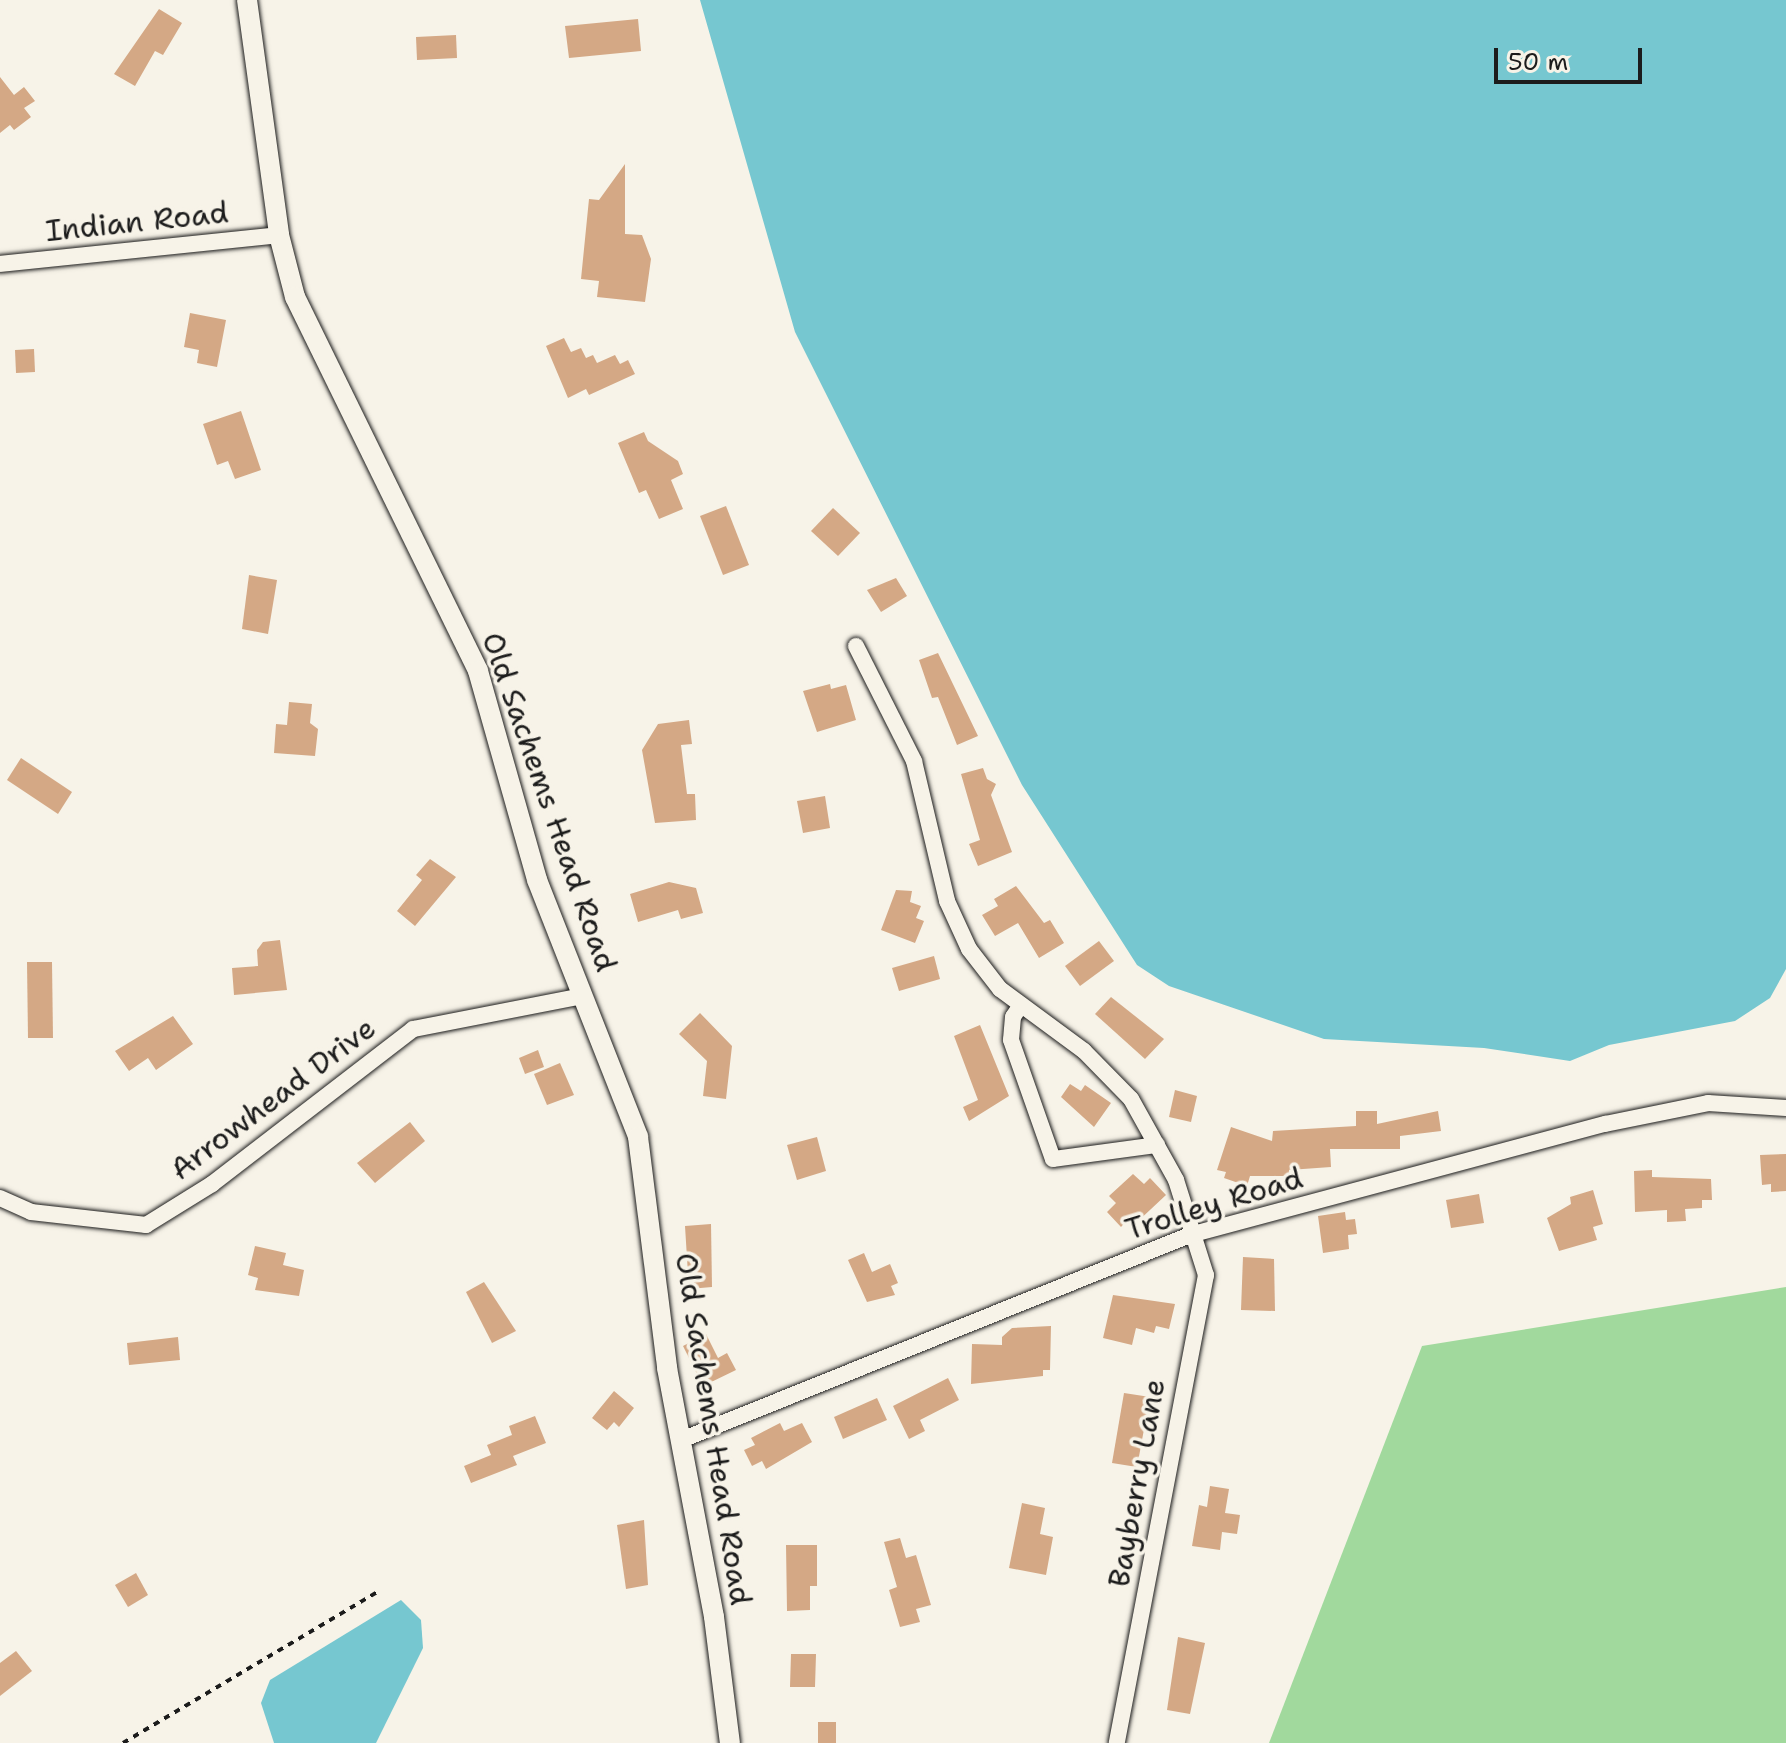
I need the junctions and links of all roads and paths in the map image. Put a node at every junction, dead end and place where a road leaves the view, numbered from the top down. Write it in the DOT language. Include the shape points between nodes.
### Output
graph roads {
  1 [pos="247,0"];
  2 [pos="279,235"];
  3 [pos="0,264"];
  4 [pos="856,646"];
  5 [pos="582,996"];
  6 [pos="1021,1005"];
  7 [pos="1786,1108"];
  8 [pos="1157,1145"];
  9 [pos="0,1198"];
  10 [pos="1190,1235"];
  11 [pos="681,1440"];
  12 [pos="377,1592"];
  13 [pos="123,1743"];
  14 [pos="730,1743"];
  15 [pos="1117,1743"];
  1 -- 2 [label="street, Old Sachems Head Road"];
  2 -- 3 [label="street, Indian Road"];
  2 -- 5 [label="street, Old Sachems Head Road" via="310,332 478,671 537,880"];
  4 -- 6 [label="street, Bayberry Lane" via="914,761 920,803 956,926 983,971"];
  5 -- 9 [label="street, Arrowhead Drive" via="413,1029 212,1184 146,1225 31,1212"];
  5 -- 11 [label="street, Old Sachems Head Road" via="626,1100 646,1168 659,1311"];
  6 -- 8 [label="street, Bayberry Lane" via="1117,1081"];
  6 -- 8 [label="street" via="1013,1017 1011,1040 1053,1159"];
  7 -- 10 [label="street, Trolley Road" via="1708,1103 1605,1124"];
  8 -- 10 [label="street, Bayberry Lane" via="1180,1190"];
  10 -- 11 [label="street, Trolley Road"];
  10 -- 15 [label="street, Bayberry Lane" via="1206,1275"];
  11 -- 14 [label="street, Old Sachems Head Road" via="714,1617"];
  12 -- 13 [label="path"];
}
